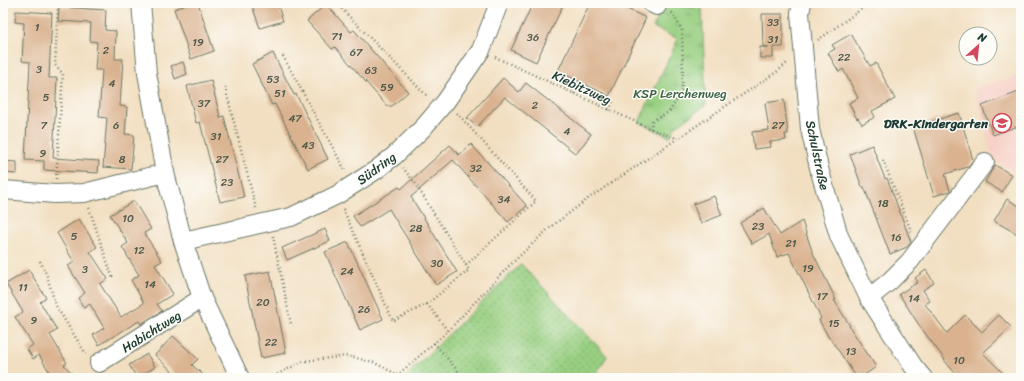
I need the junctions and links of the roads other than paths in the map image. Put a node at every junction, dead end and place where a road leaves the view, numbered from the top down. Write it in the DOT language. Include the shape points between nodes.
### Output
graph roads {
  1 [pos="141,3"];
  2 [pos="499,3"];
  3 [pos="802,3"];
  4 [pos="985,162"];
  5 [pos="165,173"];
  6 [pos="3,190"];
  7 [pos="183,240"];
  8 [pos="202,298"];
  9 [pos="869,298"];
  10 [pos="99,363"];
  11 [pos="240,378"];
  12 [pos="923,378"];
  1 -- 5 [label="street" via="147,73"];
  2 -- 7 [label="street, Südring" via="481,50 446,101 423,128 376,170 337,195 292,217"];
  3 -- 9 [label="street, Schulstraße" via="800,13 810,129 839,236"];
  4 -- 9 [label="street" via="910,261 890,282"];
  5 -- 6 [label="street" via="84,193 55,194"];
  5 -- 7 [label="street"];
  7 -- 8 [label="street"];
  8 -- 10 [label="street, Habichtweg"];
  8 -- 11 [label="street"];
  9 -- 12 [label="street, Schulstraße"];
}
